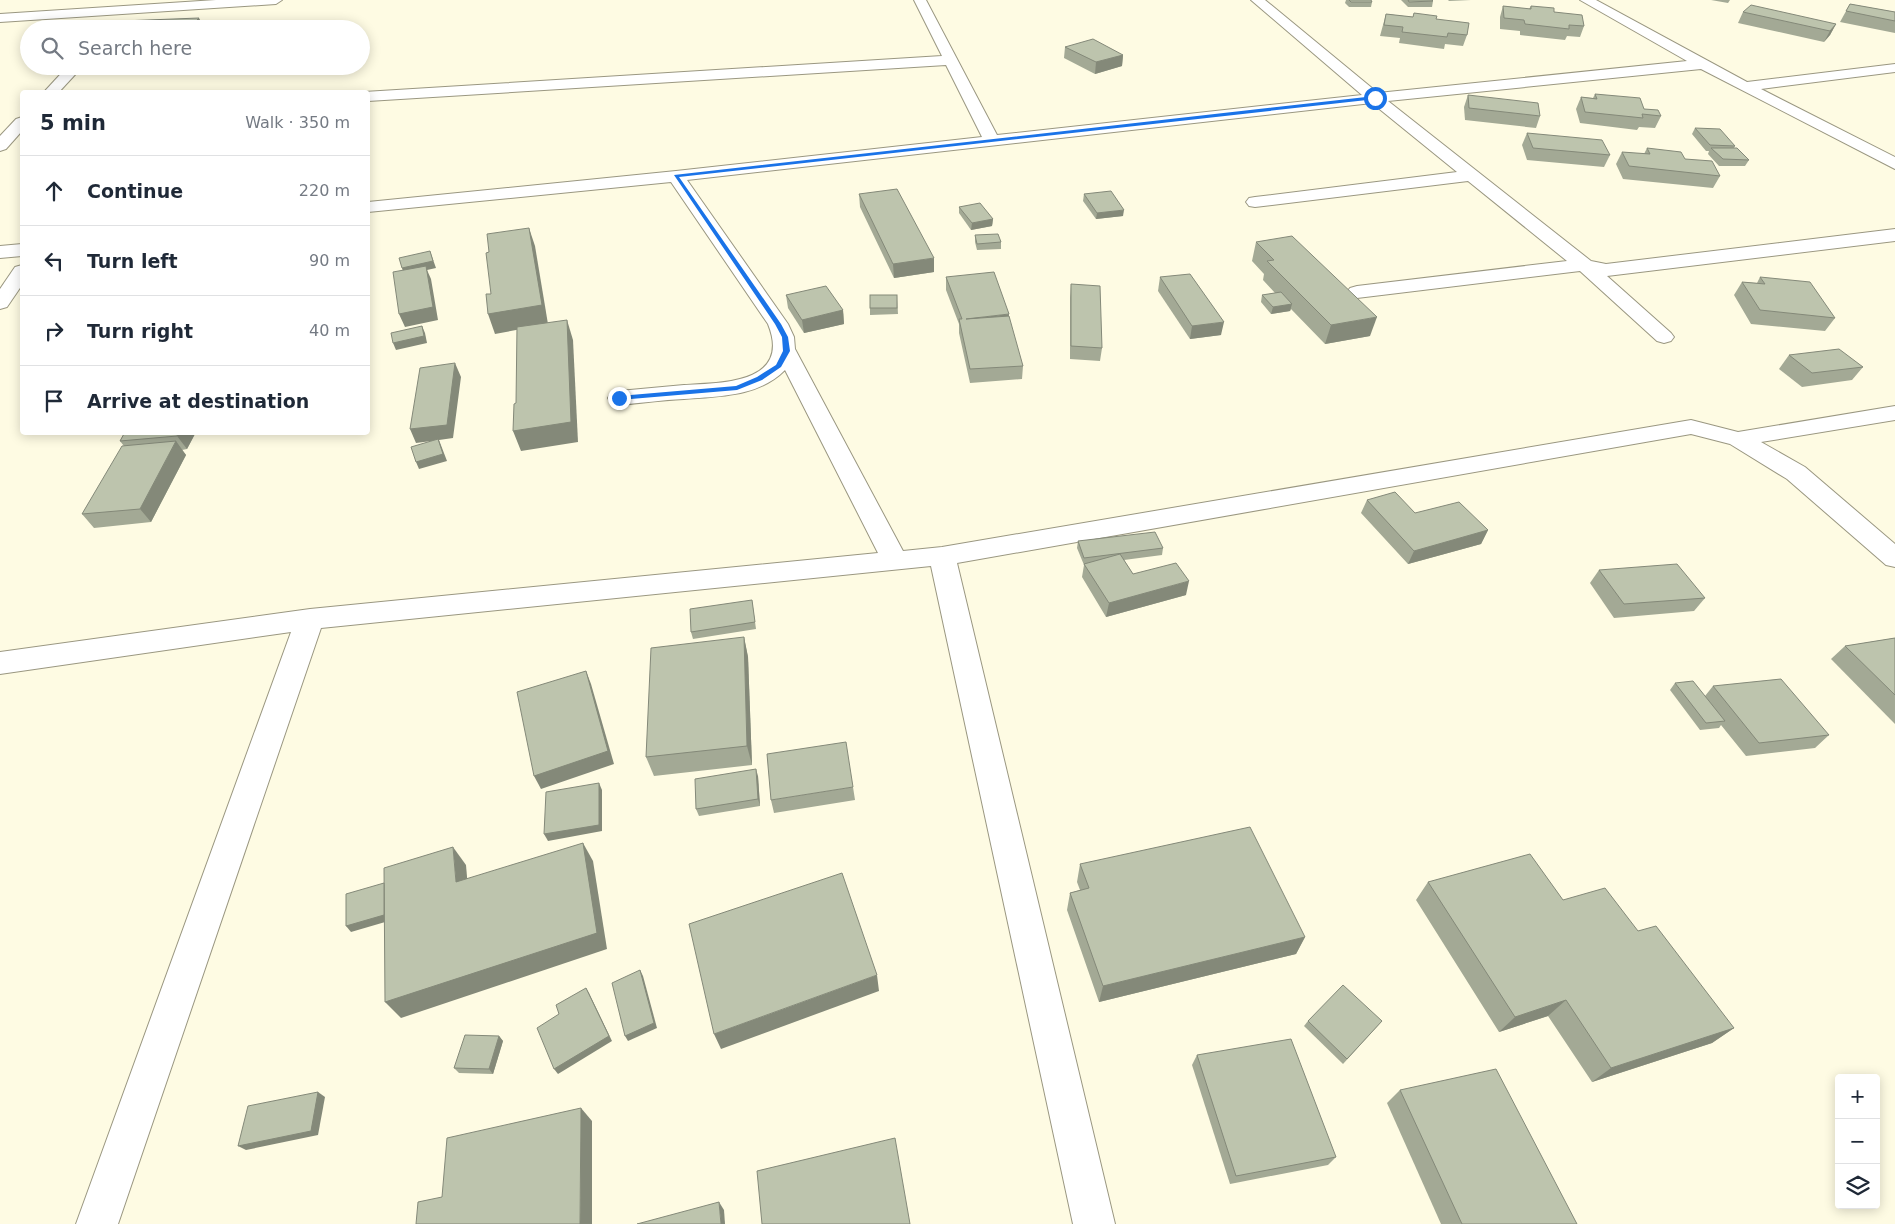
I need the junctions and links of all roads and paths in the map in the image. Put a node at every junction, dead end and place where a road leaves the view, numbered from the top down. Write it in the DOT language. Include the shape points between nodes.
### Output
graph roads {
  1 [pos="167,0"];
  2 [pos="276,0"];
  3 [pos="920,0"];
  4 [pos="1257,0"];
  5 [pos="1586,0"];
  6 [pos="132,10"];
  7 [pos="0,11"];
  8 [pos="0,18"];
  9 [pos="121,20"];
  10 [pos="950,60"];
  11 [pos="1703,64"];
  12 [pos="1895,68"];
  13 [pos="67,75"];
  14 [pos="1745,87"];
  15 [pos="53,90"];
  16 [pos="370,96"];
  17 [pos="1375,98"];
  18 [pos="20,124"];
  19 [pos="991,139"];
  20 [pos="0,146"];
  21 [pos="1895,164"];
  22 [pos="1470,175"];
  23 [pos="676,176"];
  24 [pos="1255,202"];
  25 [pos="370,207"];
  26 [pos="1895,235"];
  27 [pos="20,250"];
  28 [pos="0,252"];
  29 [pos="1584,265"];
  30 [pos="20,274"];
  31 [pos="1357,292"];
  32 [pos="0,302"];
  33 [pos="1664,337"];
  34 [pos="786,351"];
  35 [pos="619,398"];
  36 [pos="1895,413"];
  37 [pos="1738,439"];
  38 [pos="942,556"];
  39 [pos="1895,558"];
  40 [pos="895,561"];
  41 [pos="310,619"];
  42 [pos="0,664"];
  43 [pos="97,1224"];
  44 [pos="1094,1224"];
  1 -- 7 [label="street"];
  2 -- 6 [label="street"];
  3 -- 10 [label="street"];
  4 -- 17 [label="street"];
  5 -- 11 [label="street"];
  6 -- 8 [label="street"];
  6 -- 9 [label="street"];
  10 -- 16 [label="street"];
  10 -- 19 [label="street"];
  11 -- 14 [label="street"];
  11 -- 17 [label="street"];
  12 -- 14 [label="street"];
  13 -- 15 [label="street"];
  14 -- 21 [label="street"];
  17 -- 19 [label="street"];
  17 -- 22 [label="street"];
  18 -- 20 [label="street"];
  19 -- 23 [label="street"];
  22 -- 24 [label="street"];
  22 -- 29 [label="street"];
  23 -- 25 [label="street"];
  23 -- 34 [label="street" via="778,324 785,337"];
  26 -- 29 [label="street" via="1606,270"];
  27 -- 28 [label="street"];
  29 -- 31 [label="street"];
  29 -- 33 [label="street"];
  30 -- 32 [label="street"];
  34 -- 35 [label="street" via="779,366 760,379 737,388"];
  34 -- 40 [label="street"];
  36 -- 37 [label="street"];
  37 -- 38 [label="street" via="1691,427"];
  37 -- 39 [label="street" via="1796,473"];
  38 -- 40 [label="street"];
  38 -- 44 [label="street"];
  40 -- 41 [label="street"];
  41 -- 42 [label="street"];
  41 -- 43 [label="street"];
}
